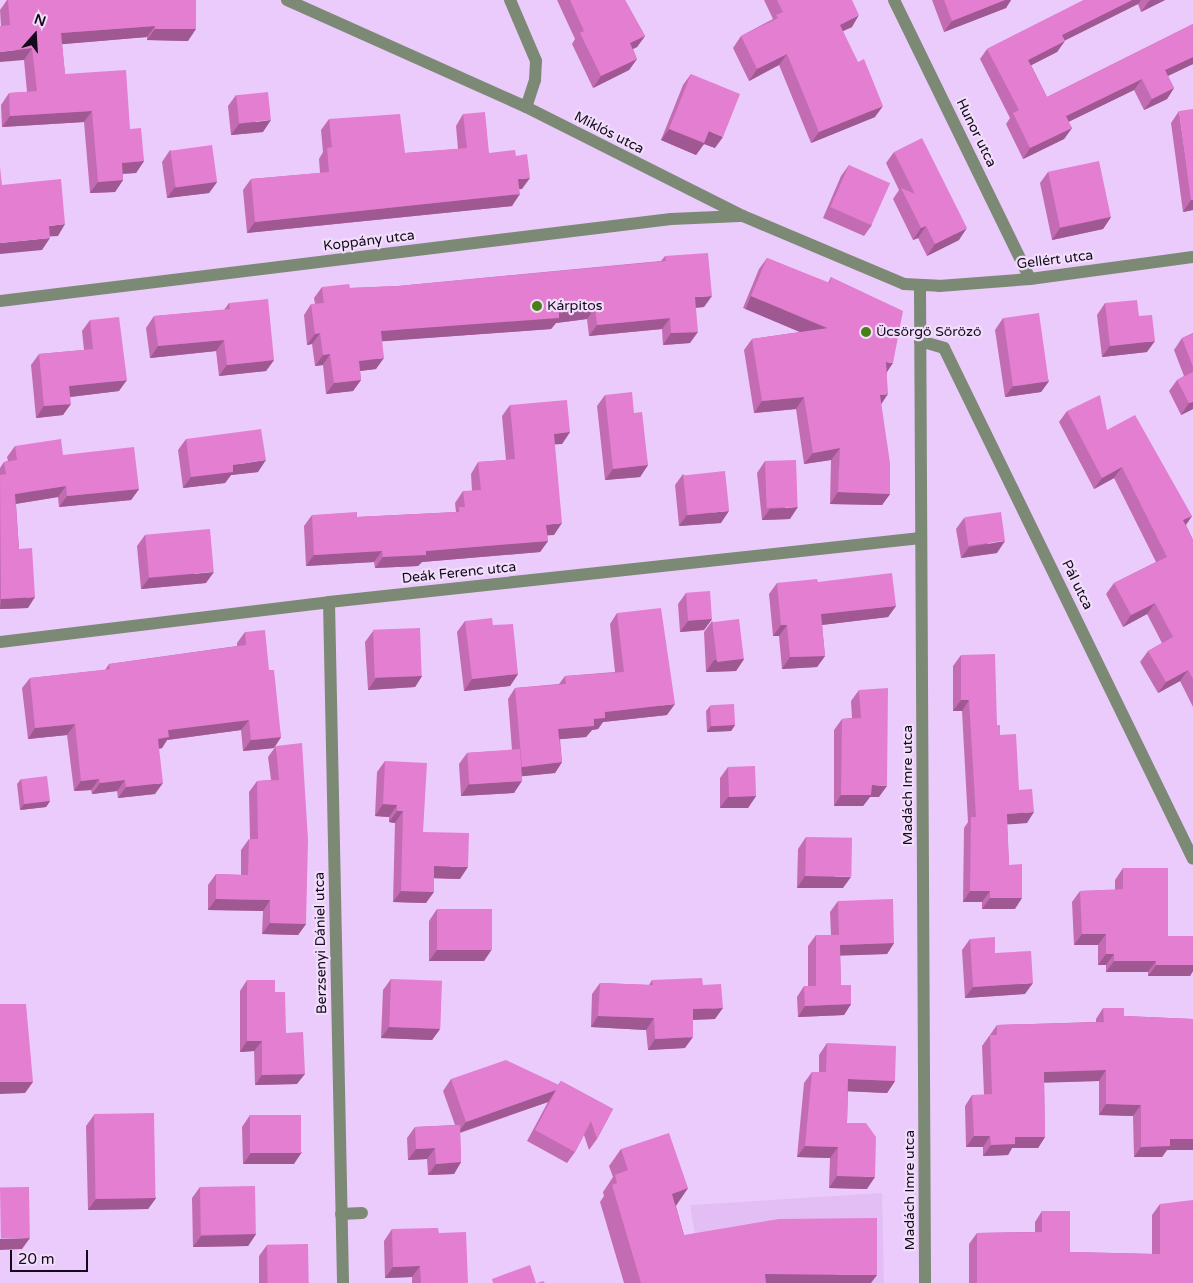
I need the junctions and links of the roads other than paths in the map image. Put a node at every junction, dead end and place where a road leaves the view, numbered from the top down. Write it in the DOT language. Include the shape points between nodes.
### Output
graph roads {
  1 [pos="287,0"];
  2 [pos="510,0"];
  3 [pos="894,0"];
  4 [pos="526,107"];
  5 [pos="743,216"];
  6 [pos="1193,257"];
  7 [pos="1030,279"];
  8 [pos="920,286"];
  9 [pos="0,301"];
  10 [pos="920,341"];
  11 [pos="921,538"];
  12 [pos="329,602"];
  13 [pos="0,642"];
  14 [pos="1193,859"];
  15 [pos="362,1213"];
  16 [pos="341,1214"];
  17 [pos="342,1283"];
  18 [pos="925,1283"];
  1 -- 4 [label="street, Miklós utca"];
  2 -- 4 [label="street" via="536,61 535,80"];
  3 -- 7 [label="street, Hunor utca"];
  4 -- 5 [label="street, Miklós utca"];
  5 -- 8 [label="street, Miklós utca" via="879,275"];
  5 -- 9 [label="street, Koppány utca" via="672,219"];
  6 -- 7 [label="street, Gellért utca"];
  7 -- 8 [label="street, Gellért utca"];
  8 -- 10 [label="street, Madách Imre utca"];
  10 -- 11 [label="street, Madách Imre utca"];
  10 -- 14 [label="street, Pál utca" via="944,348"];
  11 -- 12 [label="street, Deák Ferenc utca"];
  11 -- 18 [label="street, Madách Imre utca"];
  12 -- 13 [label="street, Deák Ferenc utca"];
  12 -- 16 [label="street, Berzsenyi Dániel utca"];
  15 -- 16 [label="street"];
  16 -- 17 [label="street, Berzsenyi Dániel utca"];
}
